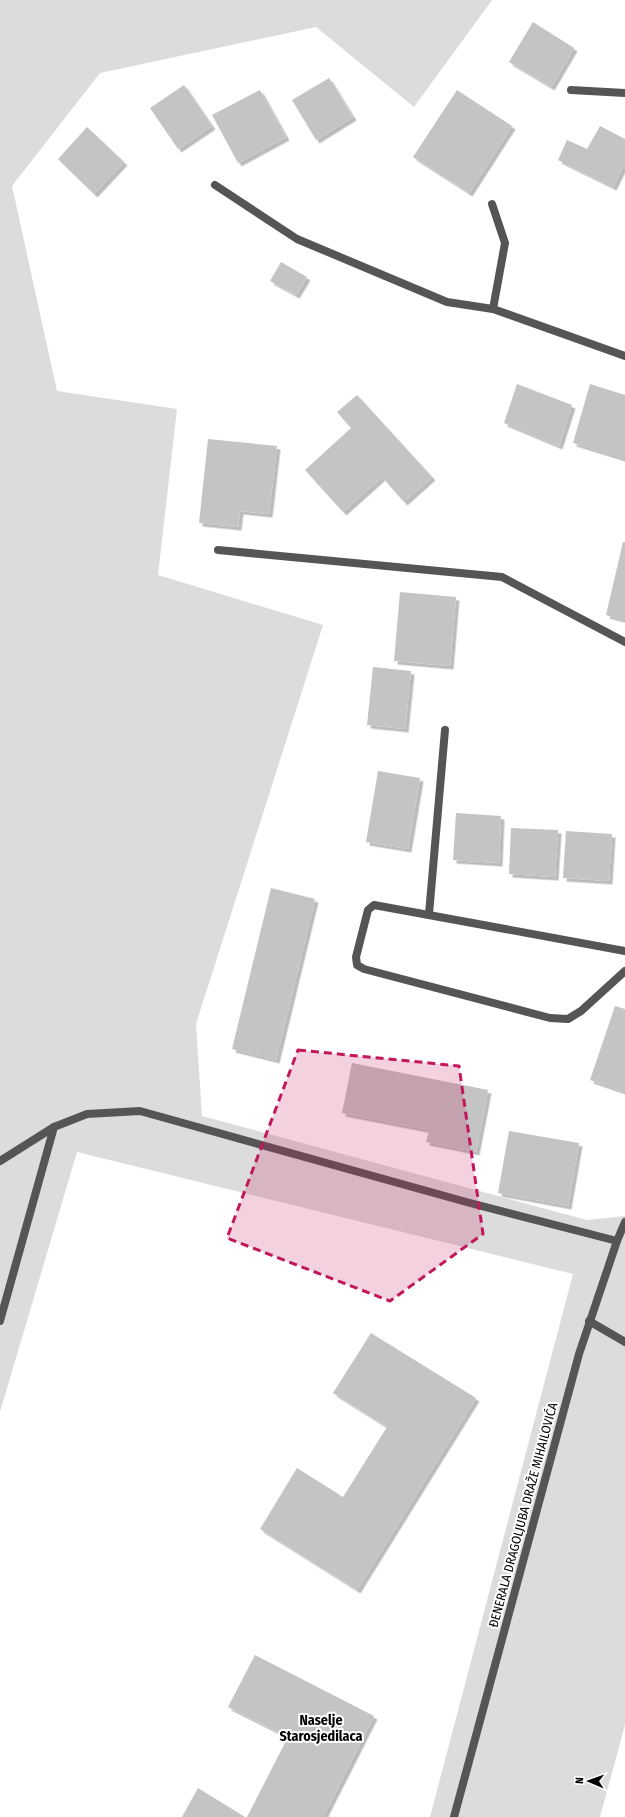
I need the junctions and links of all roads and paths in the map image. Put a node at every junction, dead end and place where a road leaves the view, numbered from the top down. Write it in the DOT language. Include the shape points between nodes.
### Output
graph roads {
  1 [pos="571,90"];
  2 [pos="625,93"];
  3 [pos="215,185"];
  4 [pos="492,204"];
  5 [pos="493,309"];
  6 [pos="625,356"];
  7 [pos="218,550"];
  8 [pos="625,642"];
  9 [pos="445,730"];
  10 [pos="429,914"];
  11 [pos="625,951"];
  12 [pos="625,972"];
  13 [pos="54,1127"];
  14 [pos="0,1161"];
  15 [pos="625,1222"];
  16 [pos="616,1241"];
  17 [pos="0,1321"];
  18 [pos="590,1321"];
  19 [pos="625,1342"];
  20 [pos="454,1817"];
  1 -- 2 [label="street"];
  3 -- 5 [label="street" via="297,239 447,302"];
  4 -- 5 [label="street" via="505,243"];
  5 -- 6 [label="street"];
  7 -- 8 [label="street" via="502,577"];
  9 -- 10 [label="street"];
  10 -- 11 [label="street"];
  10 -- 12 [label="street" via="374,905 368,910 356,957 357,965 364,969 550,1018 568,1019 581,1012"];
  13 -- 14 [label="street"];
  13 -- 16 [label="street" via="87,1114 140,1111"];
  13 -- 17 [label="street"];
  15 -- 16 [label="street, ĐENERALA DRAGOLJUBA DRAŽE MIHAILOVIĆA"];
  16 -- 18 [label="street, ĐENERALA DRAGOLJUBA DRAŽE MIHAILOVIĆA"];
  18 -- 19 [label="street"];
  18 -- 20 [label="street, ĐENERALA DRAGOLJUBA DRAŽE MIHAILOVIĆA"];
}
